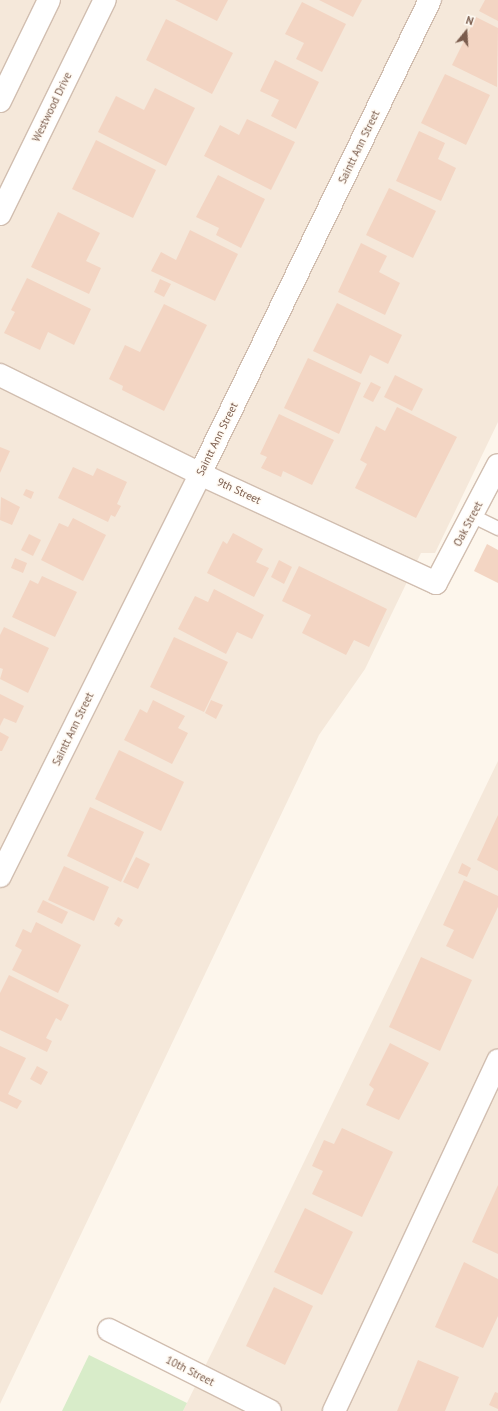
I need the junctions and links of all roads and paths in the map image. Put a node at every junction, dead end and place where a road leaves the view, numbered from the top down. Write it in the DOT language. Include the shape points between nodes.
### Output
graph roads {
  1 [pos="50,0"];
  2 [pos="105,0"];
  3 [pos="430,0"];
  4 [pos="0,101"];
  5 [pos="0,214"];
  6 [pos="0,375"];
  7 [pos="498,465"];
  8 [pos="200,474"];
  9 [pos="473,516"];
  10 [pos="498,528"];
  11 [pos="436,582"];
  12 [pos="0,876"];
  13 [pos="498,1061"];
  14 [pos="110,1330"];
  15 [pos="270,1411"];
  16 [pos="334,1411"];
  1 -- 4 [label="street"];
  2 -- 5 [label="street, Westwood Drive"];
  3 -- 8 [label="street, Saintt Ann Street"];
  6 -- 8 [label="street, 9th Street"];
  7 -- 9 [label="street, Oak Street"];
  8 -- 11 [label="street, 9th Street"];
  8 -- 12 [label="street, Saintt Ann Street"];
  9 -- 10 [label="lane"];
  9 -- 11 [label="street, Oak Street"];
  13 -- 16 [label="street"];
  14 -- 15 [label="street, 10th Street"];
}
